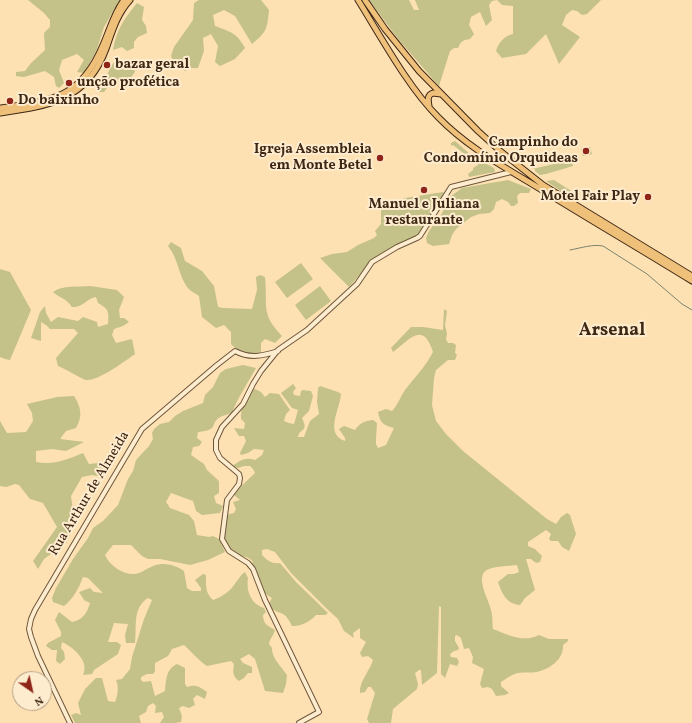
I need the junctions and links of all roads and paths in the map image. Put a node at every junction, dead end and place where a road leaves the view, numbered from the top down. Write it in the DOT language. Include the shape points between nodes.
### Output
graph roads {
  1 [pos="124,0"];
  2 [pos="130,0"];
  3 [pos="358,0"];
  4 [pos="365,0"];
  5 [pos="442,94"];
  6 [pos="0,108"];
  7 [pos="430,109"];
  8 [pos="0,112"];
  9 [pos="511,172"];
  10 [pos="692,276"];
  11 [pos="692,281"];
  12 [pos="278,350"];
  13 [pos="70,723"];
  14 [pos="299,723"];
  1 -- 6 [label="highway" via="97,59 77,85 51,99"];
  2 -- 8 [label="highway" via="116,21 104,55 80,89 63,99 45,105"];
  3 -- 7 [label="highway"];
  4 -- 5 [label="highway" via="405,53"];
  5 -- 7 [label="highway" via="429,95"];
  5 -- 10 [label="highway" via="500,151 543,185"];
  7 -- 9 [label="highway" via="469,144"];
  9 -- 11 [label="highway"];
  9 -- 12 [label="street" via="451,187 420,236 372,262 357,284 307,330"];
  12 -- 13 [label="street, Rua Arthur de Almeida" via="250,357 235,350 142,429 35,610 29,629 31,637"];
  12 -- 14 [label="street" via="261,371 243,404 222,428 216,440 216,450 220,458 239,474 240,478 227,500 223,542 229,551 251,566 319,712"];
}
